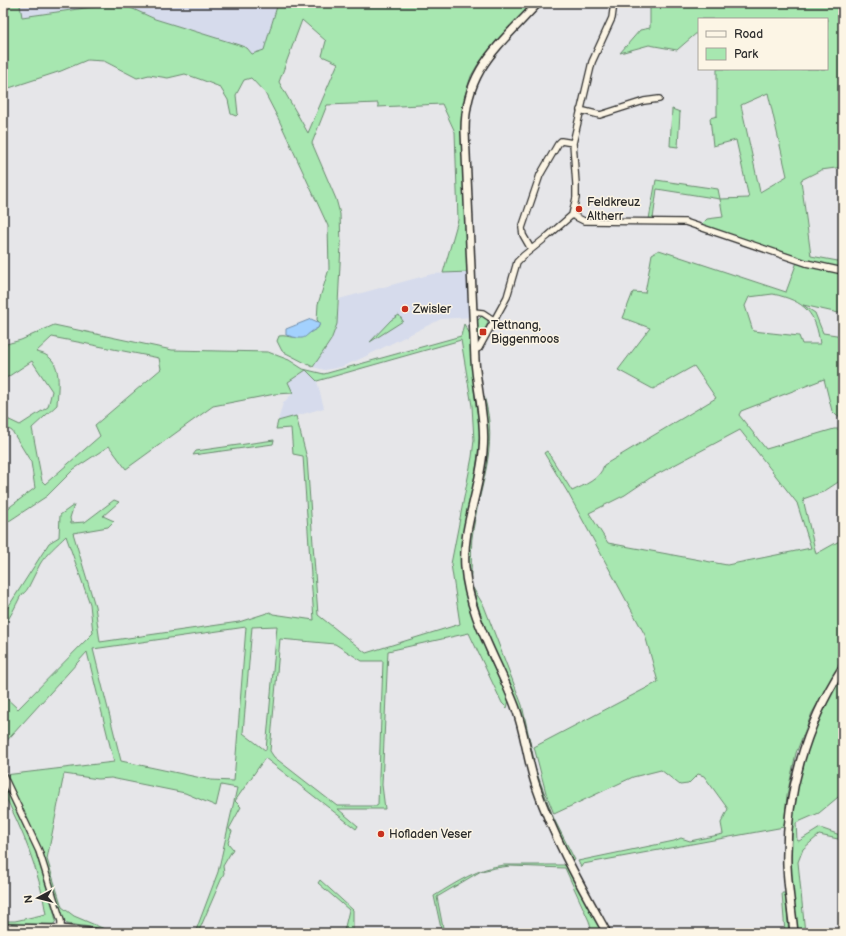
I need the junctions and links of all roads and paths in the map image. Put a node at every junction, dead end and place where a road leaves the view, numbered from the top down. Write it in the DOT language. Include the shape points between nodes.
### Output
graph roads {
  1 [pos="538,3"];
  2 [pos="614,3"];
  3 [pos="659,99"];
  4 [pos="580,110"];
  5 [pos="572,143"];
  6 [pos="572,215"];
  7 [pos="531,249"];
  8 [pos="843,271"];
  9 [pos="474,312"];
  10 [pos="495,321"];
  11 [pos="475,350"];
  12 [pos="843,667"];
  13 [pos="3,775"];
  14 [pos="3,928"];
  15 [pos="61,929"];
  16 [pos="97,933"];
  17 [pos="607,933"];
  18 [pos="794,933"];
  1 -- 9 [label="main road" via="486,60 476,75 468,97 465,132"];
  2 -- 4 [label="street" via="612,18 592,62"];
  3 -- 4 [label="street" via="600,115"];
  4 -- 5 [label="street"];
  5 -- 6 [label="street" via="576,184"];
  5 -- 7 [label="street" via="561,141 540,175 522,228"];
  6 -- 7 [label="street"];
  6 -- 8 [label="street" via="584,221 685,222 806,263"];
  7 -- 10 [label="street" via="517,262 508,294"];
  9 -- 10 [label="street" via="483,313"];
  9 -- 11 [label="main road"];
  10 -- 11 [label="street" via="479,348"];
  11 -- 17 [label="main road" via="484,441 465,547 469,588 489,648 516,708 541,800"];
  12 -- 18 [label="main road" via="827,693 810,730 793,790 787,850"];
  13 -- 15 [label="street" via="39,851"];
  14 -- 15 [label="main road"];
  15 -- 16 [label="main road"];
}
